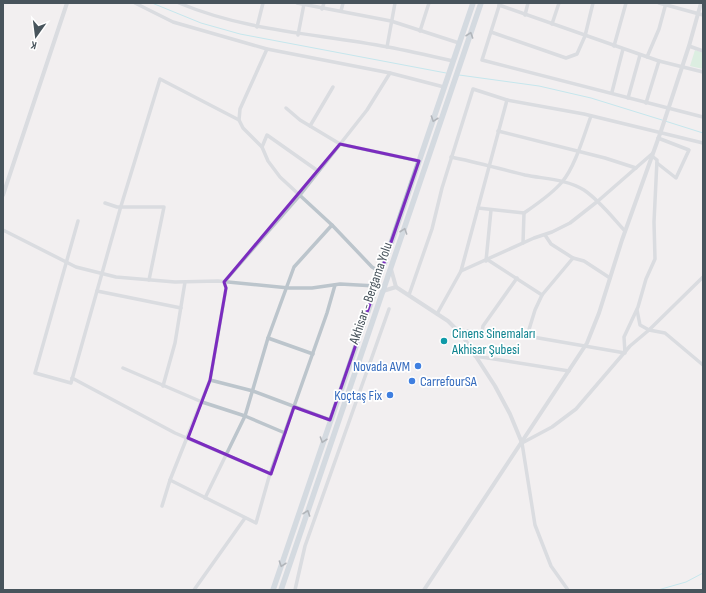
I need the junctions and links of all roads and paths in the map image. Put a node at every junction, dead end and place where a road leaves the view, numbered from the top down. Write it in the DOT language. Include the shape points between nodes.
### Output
graph roads {
  1 [pos="68,3"];
  2 [pos="135,3"];
  3 [pos="179,3"];
  4 [pos="263,3"];
  5 [pos="297,3"];
  6 [pos="324,3"];
  7 [pos="343,3"];
  8 [pos="395,3"];
  9 [pos="429,3"];
  10 [pos="473,3"];
  11 [pos="481,3"];
  12 [pos="528,3"];
  13 [pos="559,3"];
  14 [pos="593,3"];
  15 [pos="626,3"];
  16 [pos="659,3"];
  17 [pos="700,3"];
  18 [pos="305,4"];
  19 [pos="500,4"];
  20 [pos="666,4"];
  21 [pos="322,9"];
  22 [pos="340,11"];
  23 [pos="525,14"];
  24 [pos="701,15"];
  25 [pos="391,21"];
  26 [pos="552,24"];
  27 [pos="257,27"];
  28 [pos="420,31"];
  29 [pos="491,32"];
  30 [pos="298,35"];
  31 [pos="585,36"];
  32 [pos="459,43"];
  33 [pos="614,46"];
  34 [pos="689,46"];
  35 [pos="387,47"];
  36 [pos="267,49"];
  37 [pos="623,49"];
  38 [pos="703,51"];
  39 [pos="640,55"];
  40 [pos="647,58"];
  41 [pos="453,61"];
  42 [pos="658,61"];
  43 [pos="682,66"];
  44 [pos="703,72"];
  45 [pos="390,73"];
  46 [pos="445,85"];
  47 [pos="333,87"];
  48 [pos="612,92"];
  49 [pos="628,98"];
  50 [pos="507,100"];
  51 [pos="646,102"];
  52 [pos="286,108"];
  53 [pos="668,108"];
  54 [pos="591,116"];
  55 [pos="703,116"];
  56 [pos="239,120"];
  57 [pos="310,126"];
  58 [pos="498,131"];
  59 [pos="661,132"];
  60 [pos="658,138"];
  61 [pos="703,143"];
  62 [pos="340,144"];
  63 [pos="262,147"];
  64 [pos="578,151"];
  65 [pos="652,154"];
  66 [pos="451,157"];
  67 [pos="419,161"];
  68 [pos="657,163"];
  69 [pos="490,165"];
  70 [pos="636,168"];
  71 [pos="318,171"];
  72 [pos="563,181"];
  73 [pos="3,195"];
  74 [pos="300,195"];
  75 [pos="598,201"];
  76 [pos="105,203"];
  77 [pos="121,206"];
  78 [pos="478,208"];
  79 [pos="491,210"];
  80 [pos="524,213"];
  81 [pos="78,220"];
  82 [pos="332,225"];
  83 [pos="3,230"];
  84 [pos="625,231"];
  85 [pos="545,234"];
  86 [pos="523,243"];
  87 [pos="573,258"];
  88 [pos="487,260"];
  89 [pos="66,262"];
  90 [pos="391,269"];
  91 [pos="461,271"];
  92 [pos="382,273"];
  93 [pos="102,274"];
  94 [pos="703,277"];
  95 [pos="517,278"];
  96 [pos="610,278"];
  97 [pos="149,280"];
  98 [pos="185,282"];
  99 [pos="224,282"];
  100 [pos="335,285"];
  101 [pos="376,286"];
  102 [pos="396,287"];
  103 [pos="286,288"];
  104 [pos="97,291"];
  105 [pos="383,291"];
  106 [pos="409,295"];
  107 [pos="542,295"];
  108 [pos="181,308"];
  109 [pos="389,309"];
  110 [pos="637,309"];
  111 [pos="437,314"];
  112 [pos="457,330"];
  113 [pos="649,330"];
  114 [pos="482,332"];
  115 [pos="527,336"];
  116 [pos="268,338"];
  117 [pos="584,347"];
  118 [pos="625,353"];
  119 [pos="313,354"];
  120 [pos="475,356"];
  121 [pos="703,365"];
  122 [pos="124,368"];
  123 [pos="569,371"];
  124 [pos="72,378"];
  125 [pos="210,380"];
  126 [pos="163,386"];
  127 [pos="253,391"];
  128 [pos="202,402"];
  129 [pos="294,407"];
  130 [pos="245,416"];
  131 [pos="330,420"];
  132 [pos="285,432"];
  133 [pos="188,438"];
  134 [pos="522,443"];
  135 [pos="226,454"];
  136 [pos="271,474"];
  137 [pos="170,480"];
  138 [pos="205,498"];
  139 [pos="162,506"];
  140 [pos="245,518"];
  141 [pos="194,590"];
  142 [pos="273,590"];
  143 [pos="281,590"];
  144 [pos="295,590"];
  145 [pos="424,590"];
  146 [pos="568,590"];
  1 -- 73 [label="street"];
  2 -- 36 [label="street" via="173,22"];
  3 -- 27 [label="street" via="204,13"];
  4 -- 27 [label="street"];
  5 -- 18 [label="street"];
  6 -- 21 [label="street"];
  7 -- 22 [label="street"];
  8 -- 25 [label="street"];
  9 -- 28 [label="street"];
  10 -- 32 [label="main road, Akhisar - Bergama Yolu"];
  90 -- 11 [label="main road, Akhisar - Bergama Yolu, one-way"];
  12 -- 23 [label="street"];
  13 -- 26 [label="street"];
  14 -- 31 [label="street"];
  15 -- 33 [label="street"];
  16 -- 20 [label="street"];
  17 -- 24 [label="street"];
  18 -- 21 [label="street"];
  18 -- 30 [label="street"];
  19 -- 23 [label="street"];
  19 -- 29 [label="street"];
  20 -- 24 [label="street"];
  20 -- 40 [label="street"];
  21 -- 22 [label="street"];
  22 -- 25 [label="street"];
  23 -- 26 [label="street"];
  24 -- 34 [label="street"];
  25 -- 28 [label="street"];
  25 -- 35 [label="street"];
  26 -- 31 [label="street"];
  27 -- 30 [label="street"];
  28 -- 32 [label="street"];
  29 -- 31 [label="street" via="566,58 577,54"];
  29 -- 48 [label="street" via="482,60"];
  30 -- 35 [label="street"];
  31 -- 33 [label="street"];
  32 -- 41 [label="main road, Akhisar - Bergama Yolu"];
  33 -- 37 [label="street"];
  34 -- 38 [label="street"];
  34 -- 43 [label="street"];
  35 -- 41 [label="street"];
  36 -- 45 [label="street"];
  36 -- 56 [label="street" via="240,109"];
  37 -- 39 [label="street"];
  37 -- 48 [label="street"];
  39 -- 40 [label="street"];
  39 -- 49 [label="street"];
  40 -- 42 [label="street"];
  41 -- 46 [label="main road, Akhisar - Bergama Yolu"];
  42 -- 43 [label="street"];
  42 -- 51 [label="street"];
  43 -- 44 [label="street"];
  43 -- 53 [label="street"];
  45 -- 46 [label="street"];
  45 -- 62 [label="street" via="367,110"];
  46 -- 67 [label="main road, Akhisar - Bergama Yolu, one-way"];
  47 -- 57 [label="street"];
  48 -- 49 [label="street"];
  49 -- 51 [label="street"];
  50 -- 54 [label="street"];
  50 -- 58 [label="street"];
  50 -- 66 [label="street" via="473,90"];
  51 -- 53 [label="street"];
  52 -- 57 [label="street"];
  53 -- 55 [label="street"];
  53 -- 59 [label="street"];
  54 -- 59 [label="street"];
  54 -- 64 [label="street"];
  56 -- 63 [label="street" via="243,128"];
  56 -- 77 [label="street" via="160,79"];
  57 -- 62 [label="street"];
  58 -- 64 [label="street"];
  58 -- 69 [label="street"];
  59 -- 60 [label="street"];
  59 -- 61 [label="street"];
  60 -- 65 [label="street"];
  60 -- 68 [label="street" via="689,150 676,178"];
  62 -- 67 [label="street"];
  62 -- 71 [label="street"];
  63 -- 71 [label="street" via="267,135"];
  63 -- 74 [label="street" via="268,161 280,177"];
  64 -- 70 [label="street"];
  64 -- 72 [label="street"];
  65 -- 68 [label="street"];
  65 -- 70 [label="street"];
  65 -- 84 [label="street"];
  66 -- 69 [label="street"];
  66 -- 106 [label="street" via="432,229"];
  67 -- 92 [label="main road, Akhisar - Bergama Yolu"];
  68 -- 110 [label="street" via="655,259"];
  69 -- 72 [label="street" via="525,175"];
  69 -- 78 [label="street"];
  70 -- 75 [label="street"];
  71 -- 74 [label="street"];
  72 -- 75 [label="street" via="583,190"];
  72 -- 80 [label="street"];
  74 -- 82 [label="street"];
  74 -- 99 [label="street"];
  75 -- 84 [label="street"];
  75 -- 85 [label="street" via="570,223"];
  76 -- 77 [label="street"];
  77 -- 93 [label="street"];
  77 -- 97 [label="street" via="164,207"];
  78 -- 79 [label="street"];
  78 -- 91 [label="street"];
  79 -- 80 [label="street"];
  79 -- 88 [label="street"];
  80 -- 86 [label="street"];
  81 -- 89 [label="street"];
  82 -- 92 [label="street" via="372,267"];
  82 -- 103 [label="street" via="294,267"];
  83 -- 89 [label="street"];
  84 -- 96 [label="street"];
  85 -- 86 [label="street"];
  85 -- 87 [label="street" via="551,244"];
  86 -- 88 [label="street"];
  87 -- 96 [label="street" via="584,261"];
  87 -- 107 [label="street"];
  88 -- 91 [label="street"];
  88 -- 95 [label="street"];
  89 -- 93 [label="street"];
  89 -- 124 [label="street" via="35,373 71,383"];
  90 -- 102 [label="street"];
  90 -- 105 [label="main road, Akhisar - Bergama Yolu"];
  91 -- 111 [label="street"];
  92 -- 101 [label="main road, Akhisar - Bergama Yolu"];
  93 -- 97 [label="street"];
  93 -- 104 [label="street"];
  94 -- 113 [label="street"];
  95 -- 107 [label="street"];
  95 -- 114 [label="street" via="482,326"];
  96 -- 117 [label="street" via="600,313"];
  97 -- 98 [label="street"];
  98 -- 99 [label="street"];
  98 -- 108 [label="street"];
  99 -- 103 [label="street"];
  99 -- 125 [label="street" via="226,288"];
  100 -- 101 [label="street"];
  100 -- 103 [label="street"];
  100 -- 119 [label="street"];
  101 -- 131 [label="main road, Akhisar - Bergama Yolu"];
  102 -- 105 [label="street"];
  102 -- 106 [label="street"];
  103 -- 116 [label="street"];
  104 -- 108 [label="street"];
  104 -- 124 [label="street"];
  143 -- 105 [label="main road, Akhisar - Bergama Yolu, one-way"];
  106 -- 111 [label="street"];
  107 -- 115 [label="street"];
  108 -- 126 [label="street" via="175,344"];
  109 -- 144 [label="street" via="305,546"];
  110 -- 113 [label="street" via="640,325"];
  110 -- 118 [label="street" via="624,338"];
  111 -- 112 [label="street"];
  112 -- 114 [label="street"];
  112 -- 120 [label="street"];
  113 -- 118 [label="street"];
  113 -- 121 [label="street" via="665,333"];
  114 -- 115 [label="street"];
  115 -- 117 [label="street"];
  116 -- 119 [label="street"];
  116 -- 127 [label="street"];
  117 -- 118 [label="street"];
  117 -- 123 [label="street"];
  118 -- 134 [label="street" via="576,409 552,427"];
  119 -- 129 [label="street"];
  120 -- 123 [label="street"];
  120 -- 134 [label="street" via="495,386"];
  122 -- 126 [label="street"];
  123 -- 134 [label="street"];
  124 -- 133 [label="street" via="139,416"];
  125 -- 127 [label="street"];
  125 -- 128 [label="street"];
  126 -- 128 [label="street"];
  127 -- 129 [label="street"];
  127 -- 130 [label="street"];
  128 -- 130 [label="street"];
  128 -- 133 [label="street"];
  129 -- 131 [label="street"];
  129 -- 132 [label="street"];
  130 -- 132 [label="street"];
  130 -- 135 [label="street"];
  131 -- 142 [label="main road, Akhisar - Bergama Yolu, one-way"];
  132 -- 136 [label="street"];
  133 -- 135 [label="street"];
  133 -- 137 [label="street"];
  134 -- 145 [label="street"];
  134 -- 146 [label="street" via="535,525 551,566"];
  135 -- 136 [label="street"];
  135 -- 138 [label="street"];
  136 -- 140 [label="street" via="256,523"];
  137 -- 138 [label="street"];
  137 -- 139 [label="street"];
  138 -- 140 [label="street"];
  140 -- 141 [label="street"];
}
